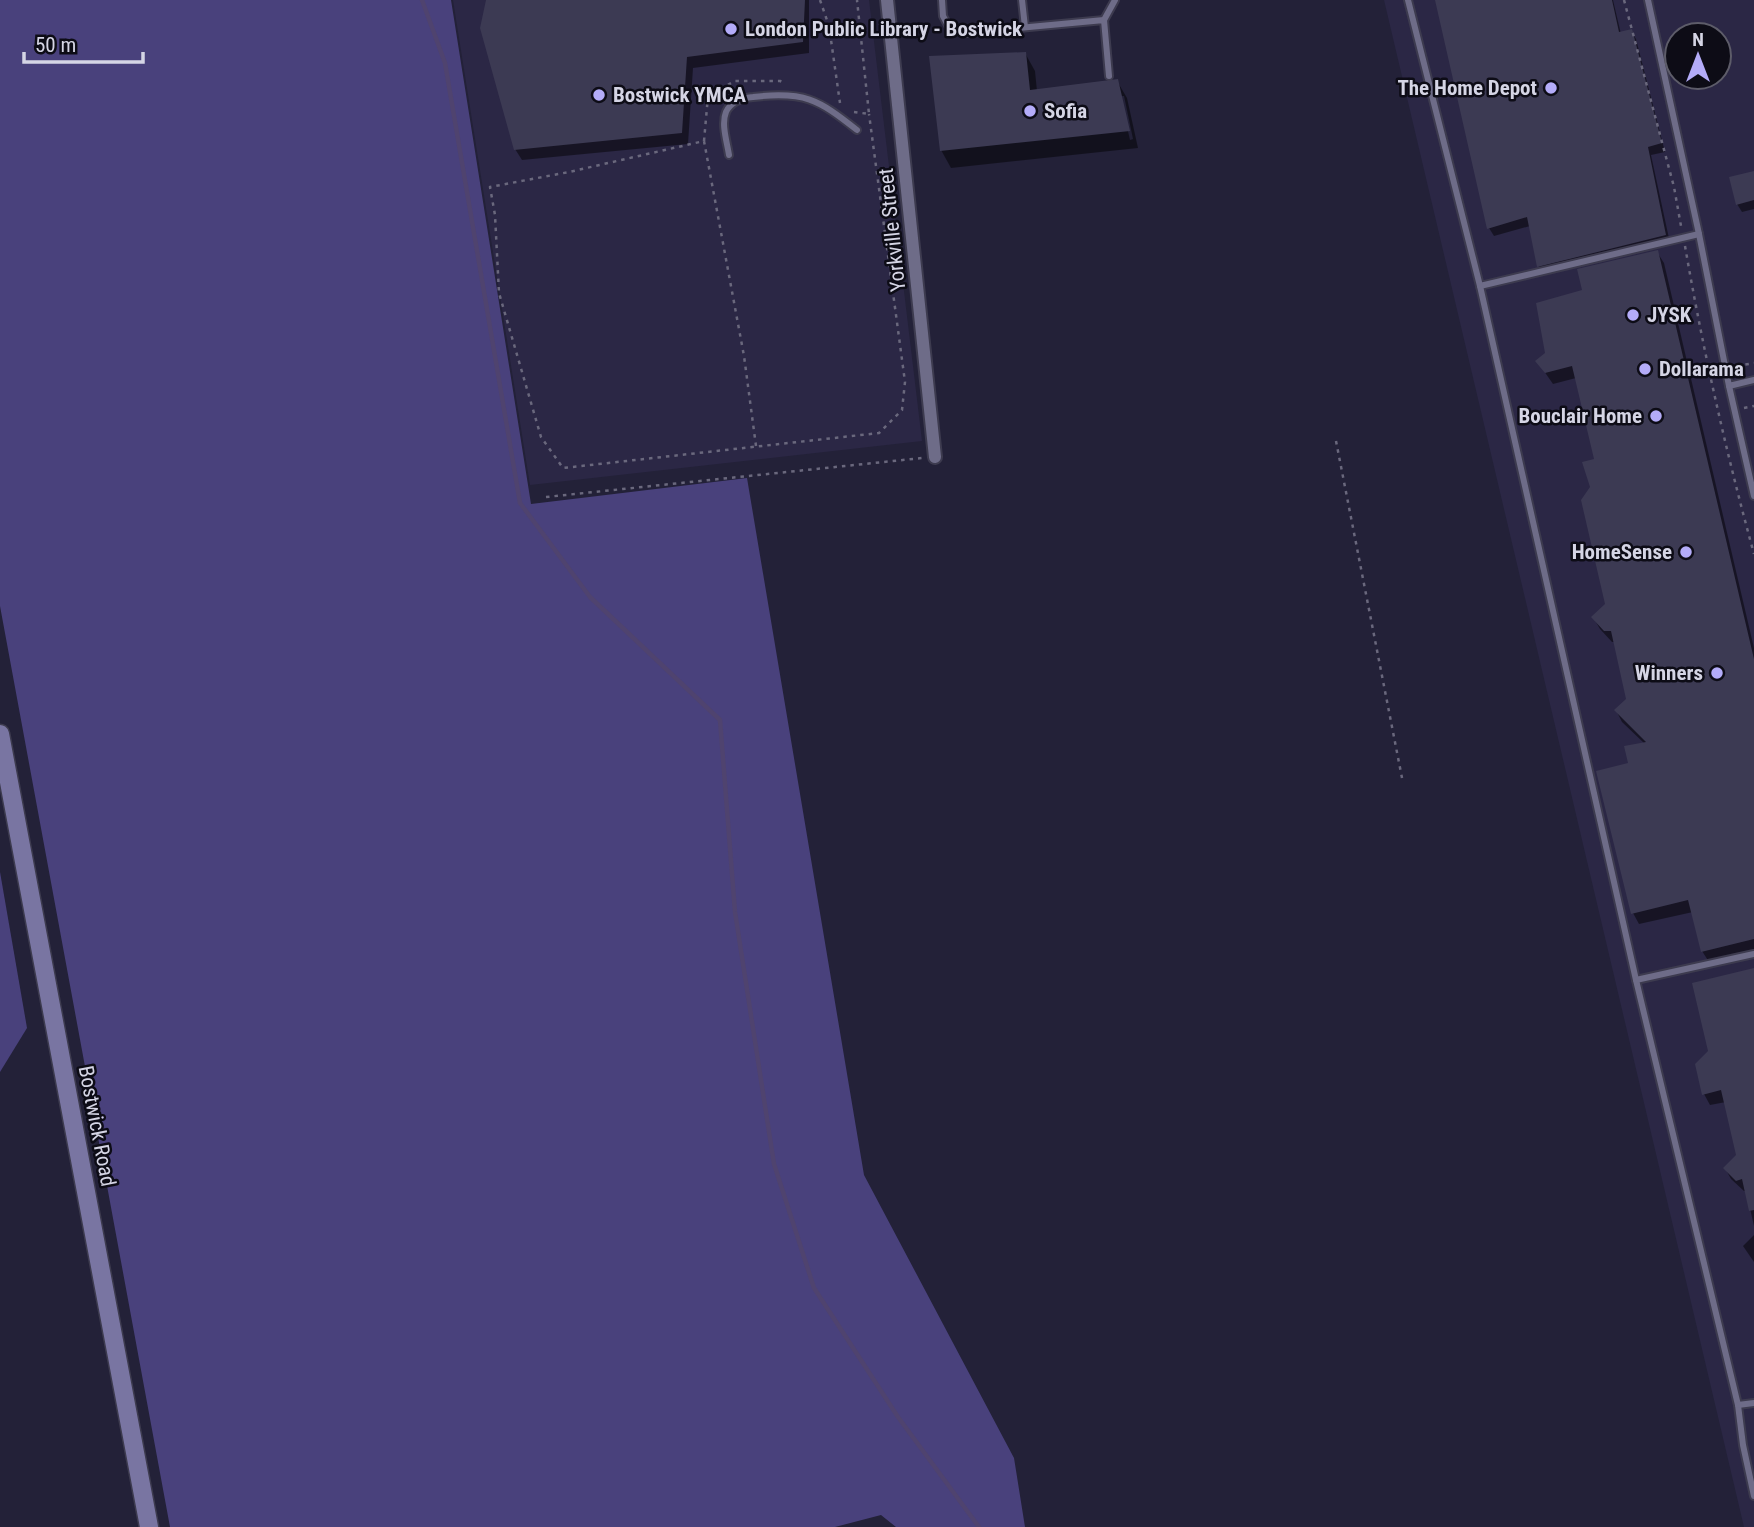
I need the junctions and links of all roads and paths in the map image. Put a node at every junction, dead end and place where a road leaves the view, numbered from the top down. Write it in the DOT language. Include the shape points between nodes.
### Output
graph roads {
  1 [pos="820,0"];
  2 [pos="857,0"];
  3 [pos="887,0"];
  4 [pos="942,0"];
  5 [pos="1022,0"];
  6 [pos="1115,0"];
  7 [pos="1408,0"];
  8 [pos="1624,0"];
  9 [pos="1648,0"];
  10 [pos="1104,20"];
  11 [pos="1025,27"];
  12 [pos="1109,76"];
  13 [pos="841,110"];
  14 [pos="850,111"];
  15 [pos="869,114"];
  16 [pos="857,130"];
  17 [pos="729,155"];
  18 [pos="1699,234"];
  19 [pos="1684,239"];
  20 [pos="1480,286"];
  21 [pos="1754,380"];
  22 [pos="1729,386"];
  23 [pos="1336,441"];
  24 [pos="756,446"];
  25 [pos="935,457"];
  26 [pos="1754,496"];
  27 [pos="546,497"];
  28 [pos="1754,554"];
  29 [pos="0,734"];
  30 [pos="1403,783"];
  31 [pos="1754,954"];
  32 [pos="1636,980"];
  33 [pos="1754,1403"];
  34 [pos="1738,1405"];
  35 [pos="1754,1496"];
  36 [pos="149,1527"];
  1 -- 13 [label="path" via="830,26"];
  2 -- 15 [label="path"];
  3 -- 25 [label="street, Yorkville Street"];
  4 -- 11 [label="lane" via="950,29 967,33"];
  5 -- 11 [label="lane"];
  6 -- 10 [label="lane"];
  7 -- 20 [label="lane"];
  8 -- 19 [label="path"];
  9 -- 18 [label="lane"];
  10 -- 11 [label="lane"];
  10 -- 12 [label="lane"];
  14 -- 15 [label="path"];
  15 -- 24 [label="path" via="905,382 902,410 879,433"];
  16 -- 17 [label="lane" via="828,107 802,96 741,98 725,115"];
  18 -- 19 [label="lane"];
  18 -- 22 [label="lane"];
  19 -- 20 [label="lane"];
  19 -- 28 [label="path" via="1729,463"];
  20 -- 32 [label="lane"];
  21 -- 22 [label="lane"];
  22 -- 26 [label="lane"];
  23 -- 30 [label="path"];
  24 -- 24 [label="path" via="564,468 541,437 499,293 490,187 704,141"];
  25 -- 27 [label="path"];
  29 -- 36 [label="main road, Bostwick Road"];
  31 -- 32 [label="lane"];
  32 -- 34 [label="lane"];
  33 -- 34 [label="lane"];
  34 -- 35 [label="lane"];
}
